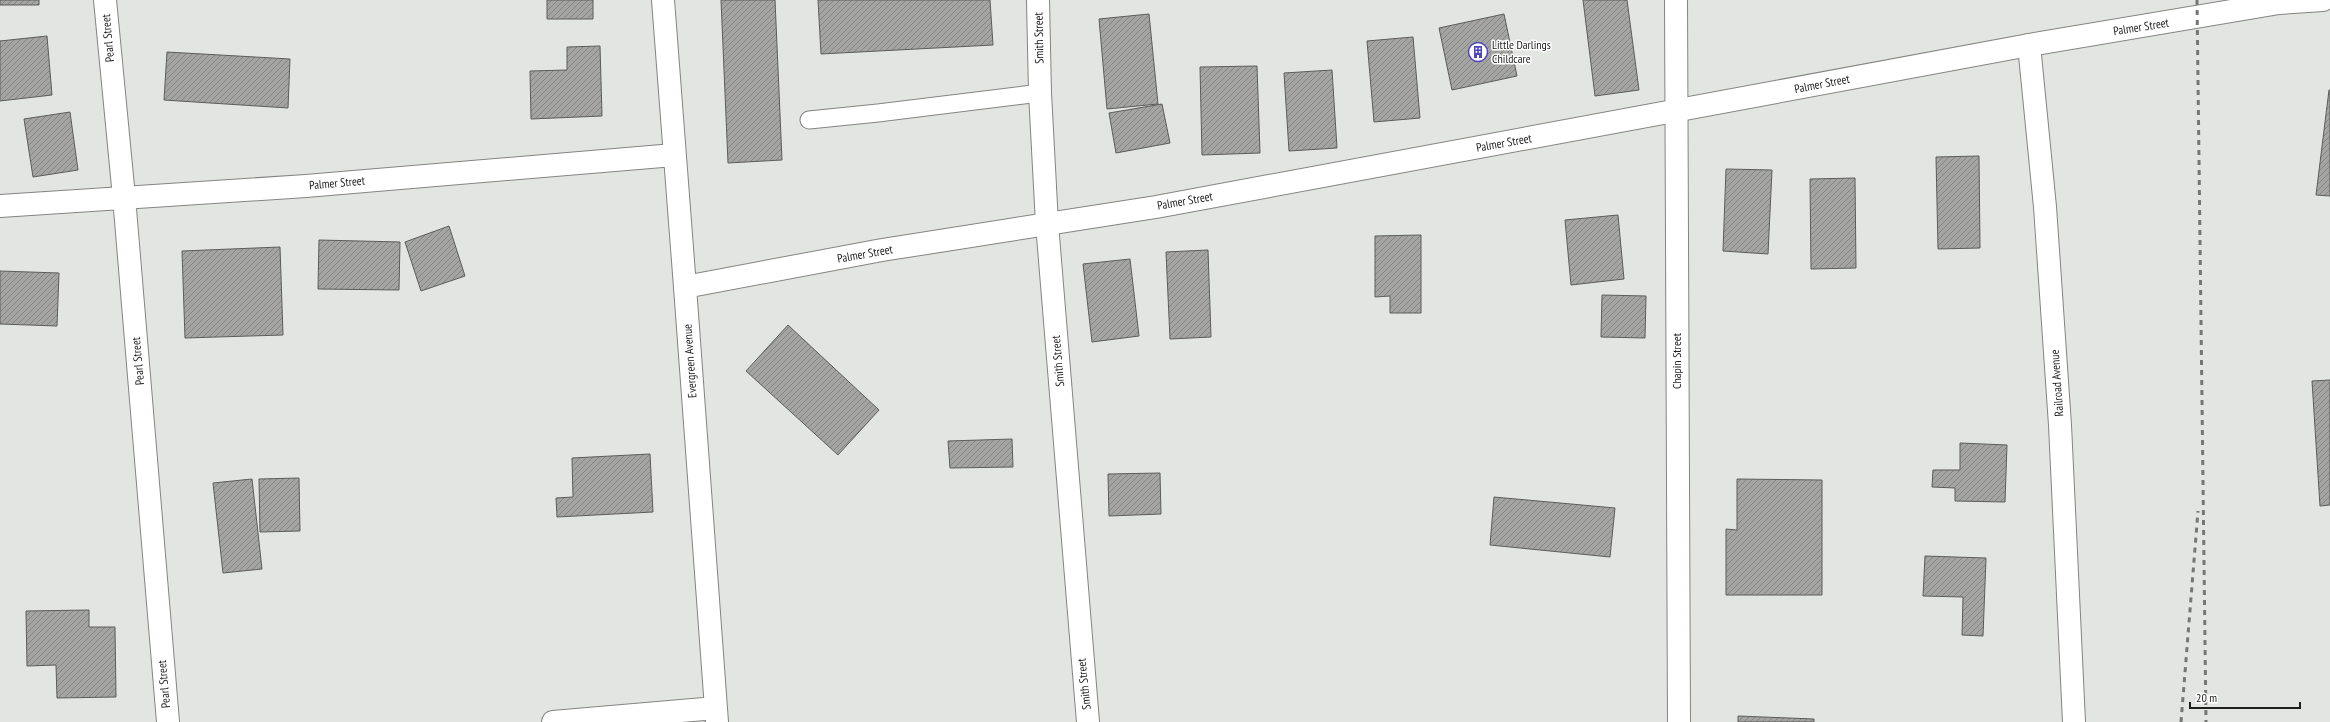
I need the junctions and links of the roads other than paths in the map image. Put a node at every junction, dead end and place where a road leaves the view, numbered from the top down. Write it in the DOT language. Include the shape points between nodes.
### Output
graph roads {
  1 [pos="105,0"];
  2 [pos="663,0"];
  3 [pos="1038,0"];
  4 [pos="1676,0"];
  5 [pos="2322,0"];
  6 [pos="2029,45"];
  7 [pos="1040,93"];
  8 [pos="1676,111"];
  9 [pos="808,120"];
  10 [pos="674,155"];
  11 [pos="124,197"];
  12 [pos="0,206"];
  13 [pos="1047,224"];
  14 [pos="685,287"];
  15 [pos="717,715"];
  16 [pos="168,722"];
  17 [pos="553,722"];
  18 [pos="1088,722"];
  19 [pos="1679,722"];
  20 [pos="2074,722"];
  1 -- 11 [label="street, Pearl Street"];
  2 -- 10 [label="street, Evergreen Avenue"];
  3 -- 7 [label="street, Smith Street"];
  4 -- 8 [label="street, Chapin Street"];
  5 -- 6 [label="street, Palmer Street" via="2279,3"];
  6 -- 8 [label="street, Palmer Street"];
  6 -- 20 [label="street, Railroad Avenue" via="2045,207 2060,417"];
  7 -- 9 [label="lane"];
  7 -- 13 [label="street, Smith Street"];
  8 -- 13 [label="street, Palmer Street" via="1171,204"];
  8 -- 19 [label="street, Chapin Street"];
  10 -- 11 [label="street, Palmer Street" via="306,186"];
  10 -- 14 [label="street, Evergreen Avenue"];
  11 -- 12 [label="street, Palmer Street"];
  11 -- 16 [label="street, Pearl Street"];
  13 -- 14 [label="street, Palmer Street" via="882,250"];
  13 -- 18 [label="street, Smith Street"];
  14 -- 15 [label="street, Evergreen Avenue"];
  15 -- 17 [label="street"];
}
